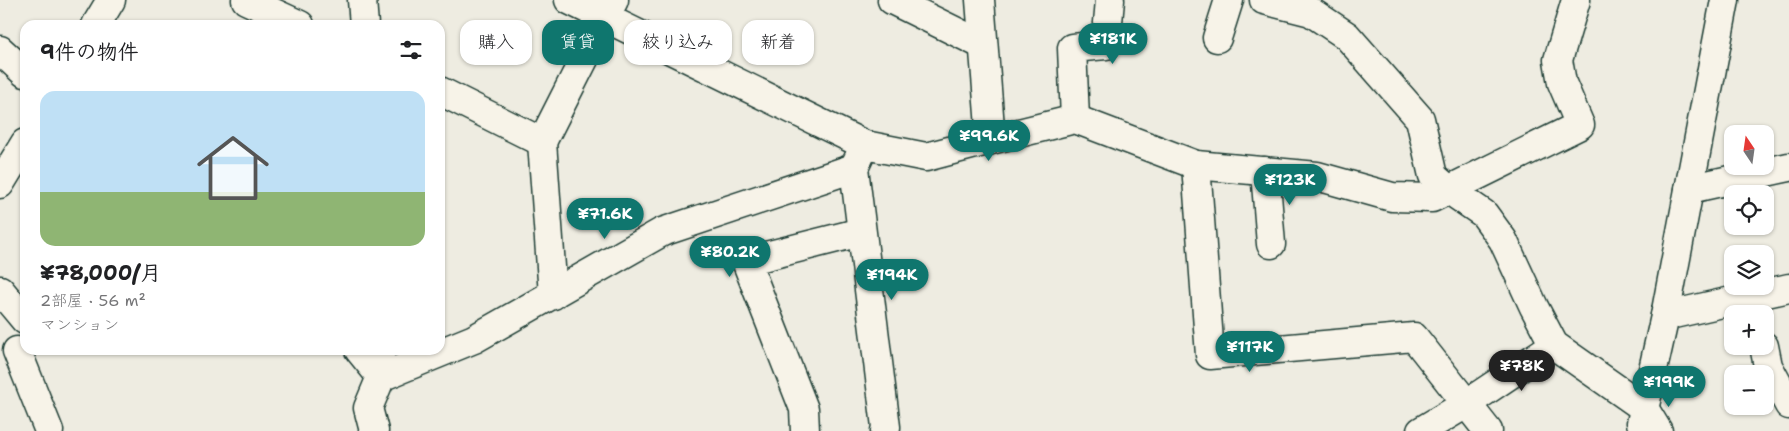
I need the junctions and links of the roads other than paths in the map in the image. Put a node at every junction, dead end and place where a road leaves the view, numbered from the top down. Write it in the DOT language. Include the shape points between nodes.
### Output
graph roads {
  1 [pos="111,0"];
  2 [pos="362,0"];
  3 [pos="569,0"];
  4 [pos="892,0"];
  5 [pos="980,0"];
  6 [pos="1110,0"];
  7 [pos="1229,0"];
  8 [pos="1264,0"];
  9 [pos="1576,0"];
  10 [pos="1725,0"];
  11 [pos="1289,3"];
  12 [pos="609,9"];
  13 [pos="254,11"];
  14 [pos="99,20"];
  15 [pos="284,20"];
  16 [pos="364,20"];
  17 [pos="1217,38"];
  18 [pos="983,45"];
  19 [pos="0,50"];
  20 [pos="20,68"];
  21 [pos="445,94"];
  22 [pos="1075,119"];
  23 [pos="990,140"];
  24 [pos="542,142"];
  25 [pos="20,151"];
  26 [pos="860,157"];
  27 [pos="1196,165"];
  28 [pos="1789,167"];
  29 [pos="1266,171"];
  30 [pos="0,184"];
  31 [pos="1690,189"];
  32 [pos="1449,190"];
  33 [pos="861,232"];
  34 [pos="1271,244"];
  35 [pos="1789,288"];
  36 [pos="0,290"];
  37 [pos="553,295"];
  38 [pos="1756,305"];
  39 [pos="1724,309"];
  40 [pos="20,314"];
  41 [pos="1665,316"];
  42 [pos="1554,345"];
  43 [pos="445,351"];
  44 [pos="14,352"];
  45 [pos="362,355"];
  46 [pos="380,355"];
  47 [pos="435,355"];
  48 [pos="1766,355"];
  49 [pos="381,377"];
  50 [pos="1466,404"];
  51 [pos="1789,405"];
  52 [pos="1641,419"];
  53 [pos="49,431"];
  54 [pos="374,431"];
  55 [pos="805,431"];
  56 [pos="885,431"];
  57 [pos="1422,431"];
  58 [pos="1488,431"];
  59 [pos="1658,431"];
  1 -- 14 [label="street"];
  2 -- 16 [label="street"];
  3 -- 12 [label="street"];
  4 -- 18 [label="street"];
  5 -- 18 [label="street"];
  6 -- 22 [label="street" via="1106,45 1072,48"];
  7 -- 17 [label="street"];
  8 -- 11 [label="street"];
  9 -- 32 [label="street" via="1558,60 1562,84 1580,125"];
  10 -- 31 [label="street"];
  11 -- 32 [label="street" via="1311,12 1348,36 1420,119 1433,176"];
  12 -- 24 [label="street"];
  12 -- 26 [label="street"];
  13 -- 15 [label="street"];
  18 -- 23 [label="street"];
  19 -- 20 [label="street"];
  21 -- 24 [label="street"];
  22 -- 23 [label="street"];
  22 -- 27 [label="street"];
  23 -- 26 [label="street" via="926,157"];
  24 -- 37 [label="street"];
  25 -- 30 [label="street"];
  26 -- 33 [label="street"];
  26 -- 37 [label="street" via="662,232"];
  27 -- 29 [label="street"];
  27 -- 50 [label="street" via="1210,355 1414,337"];
  28 -- 31 [label="street"];
  29 -- 32 [label="street" via="1317,176 1392,197 1432,198"];
  29 -- 34 [label="street"];
  31 -- 41 [label="street"];
  32 -- 42 [label="street" via="1484,214 1504,240"];
  33 -- 55 [label="street" via="746,261 804,409"];
  33 -- 56 [label="street"];
  35 -- 38 [label="street"];
  36 -- 40 [label="street"];
  37 -- 43 [label="street" via="474,339"];
  39 -- 41 [label="street"];
  41 -- 52 [label="street"];
  42 -- 50 [label="street"];
  42 -- 52 [label="street"];
  44 -- 53 [label="street"];
  45 -- 49 [label="street"];
  46 -- 49 [label="street"];
  47 -- 49 [label="street"];
  48 -- 51 [label="street" via="1768,366"];
  49 -- 54 [label="street" via="368,408"];
  50 -- 57 [label="street"];
  50 -- 58 [label="street"];
  52 -- 59 [label="street"];
}
